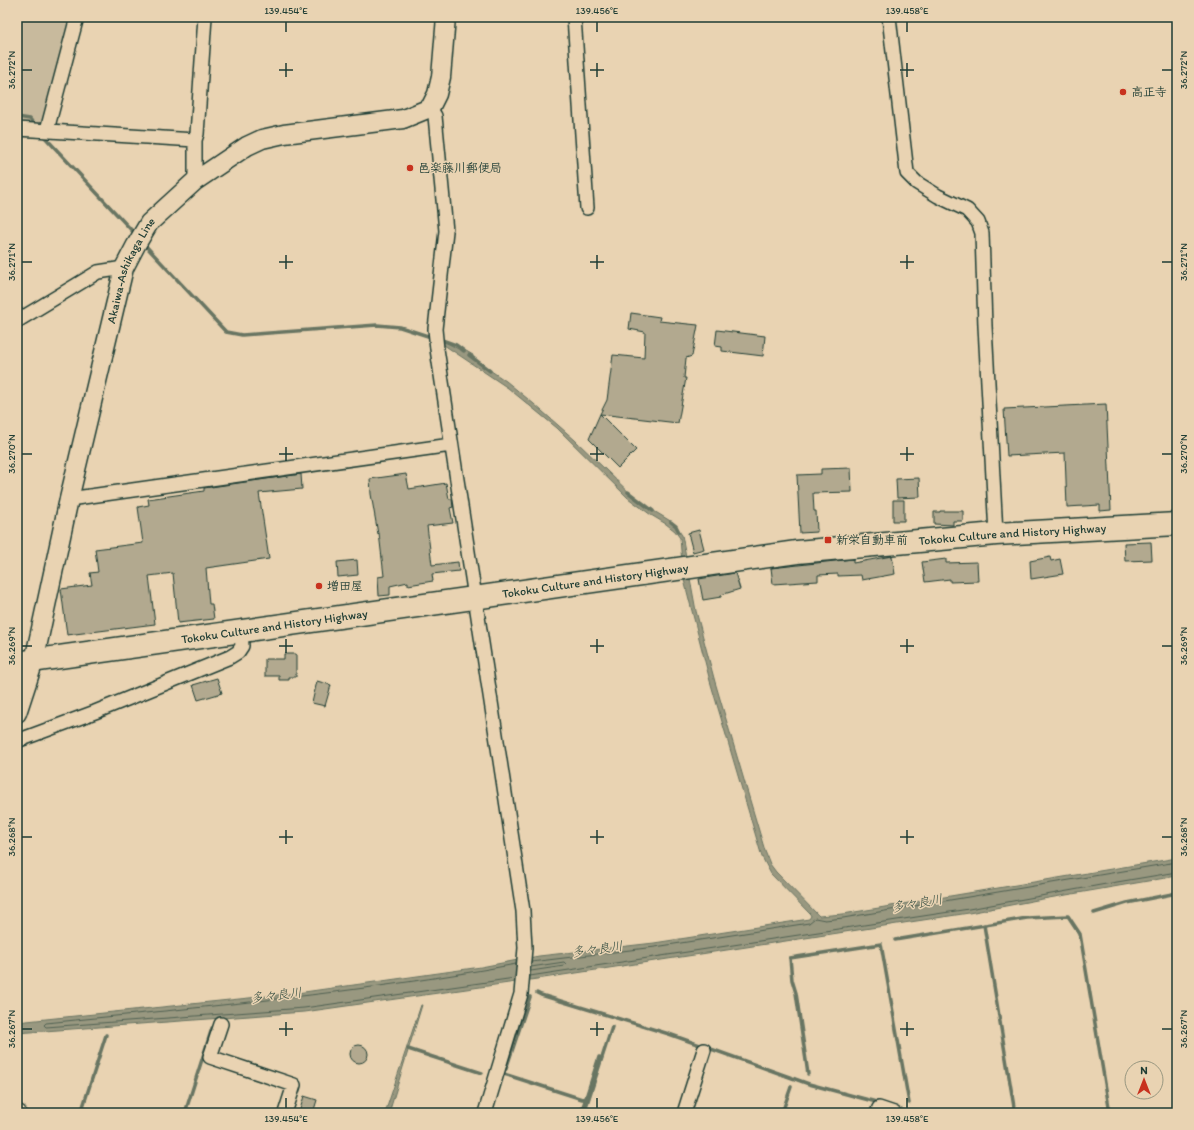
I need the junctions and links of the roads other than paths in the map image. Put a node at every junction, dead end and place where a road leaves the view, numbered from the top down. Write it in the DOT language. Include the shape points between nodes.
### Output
graph roads {
  1 [pos="78,17"];
  2 [pos="205,17"];
  3 [pos="446,17"];
  4 [pos="574,17"];
  5 [pos="889,17"];
  6 [pos="430,108"];
  7 [pos="17,129"];
  8 [pos="47,130"];
  9 [pos="195,140"];
  10 [pos="195,181"];
  11 [pos="587,208"];
  12 [pos="124,268"];
  13 [pos="17,321"];
  14 [pos="451,445"];
  15 [pos="69,499"];
  16 [pos="1177,524"];
  17 [pos="996,534"];
  18 [pos="474,597"];
  19 [pos="241,631"];
  20 [pos="25,662"];
  21 [pos="17,714"];
  22 [pos="17,742"];
  23 [pos="221,1024"];
  24 [pos="704,1050"];
  25 [pos="285,1113"];
  26 [pos="485,1113"];
  27 [pos="684,1113"];
  28 [pos="877,1113"];
  29 [pos="894,1113"];
  1 -- 8 [label="street"];
  2 -- 9 [label="street"];
  3 -- 6 [label="main road" via="441,77"];
  4 -- 11 [label="street"];
  5 -- 17 [label="street" via="908,173 917,183 967,210 978,222 982,233"];
  6 -- 10 [label="main road, Akaiwa-Ashikaga Line" via="403,119 262,139 246,146"];
  6 -- 14 [label="street" via="435,116 446,231 435,329"];
  7 -- 8 [label="street"];
  8 -- 9 [label="street"];
  9 -- 10 [label="street"];
  10 -- 12 [label="main road, Akaiwa-Ashikaga Line" via="149,223"];
  12 -- 13 [label="street" via="98,272"];
  12 -- 15 [label="main road, Akaiwa-Ashikaga Line"];
  14 -- 15 [label="street"];
  14 -- 18 [label="street"];
  15 -- 20 [label="main road, Akaiwa-Ashikaga Line"];
  16 -- 17 [label="highway, Tokoku Culture and History Highway"];
  17 -- 18 [label="highway, Tokoku Culture and History Highway" via="822,549"];
  18 -- 19 [label="highway, Tokoku Culture and History Highway"];
  18 -- 26 [label="street" via="523,911 525,948 521,994"];
  19 -- 20 [label="highway, Tokoku Culture and History Highway"];
  19 -- 22 [label="street" via="242,646 230,657"];
  20 -- 21 [label="main road, Akaiwa-Ashikaga Line"];
  23 -- 25 [label="street" via="210,1057 294,1085"];
  24 -- 27 [label="street"];
  28 -- 29 [label="street" via="879,1108"];
}
